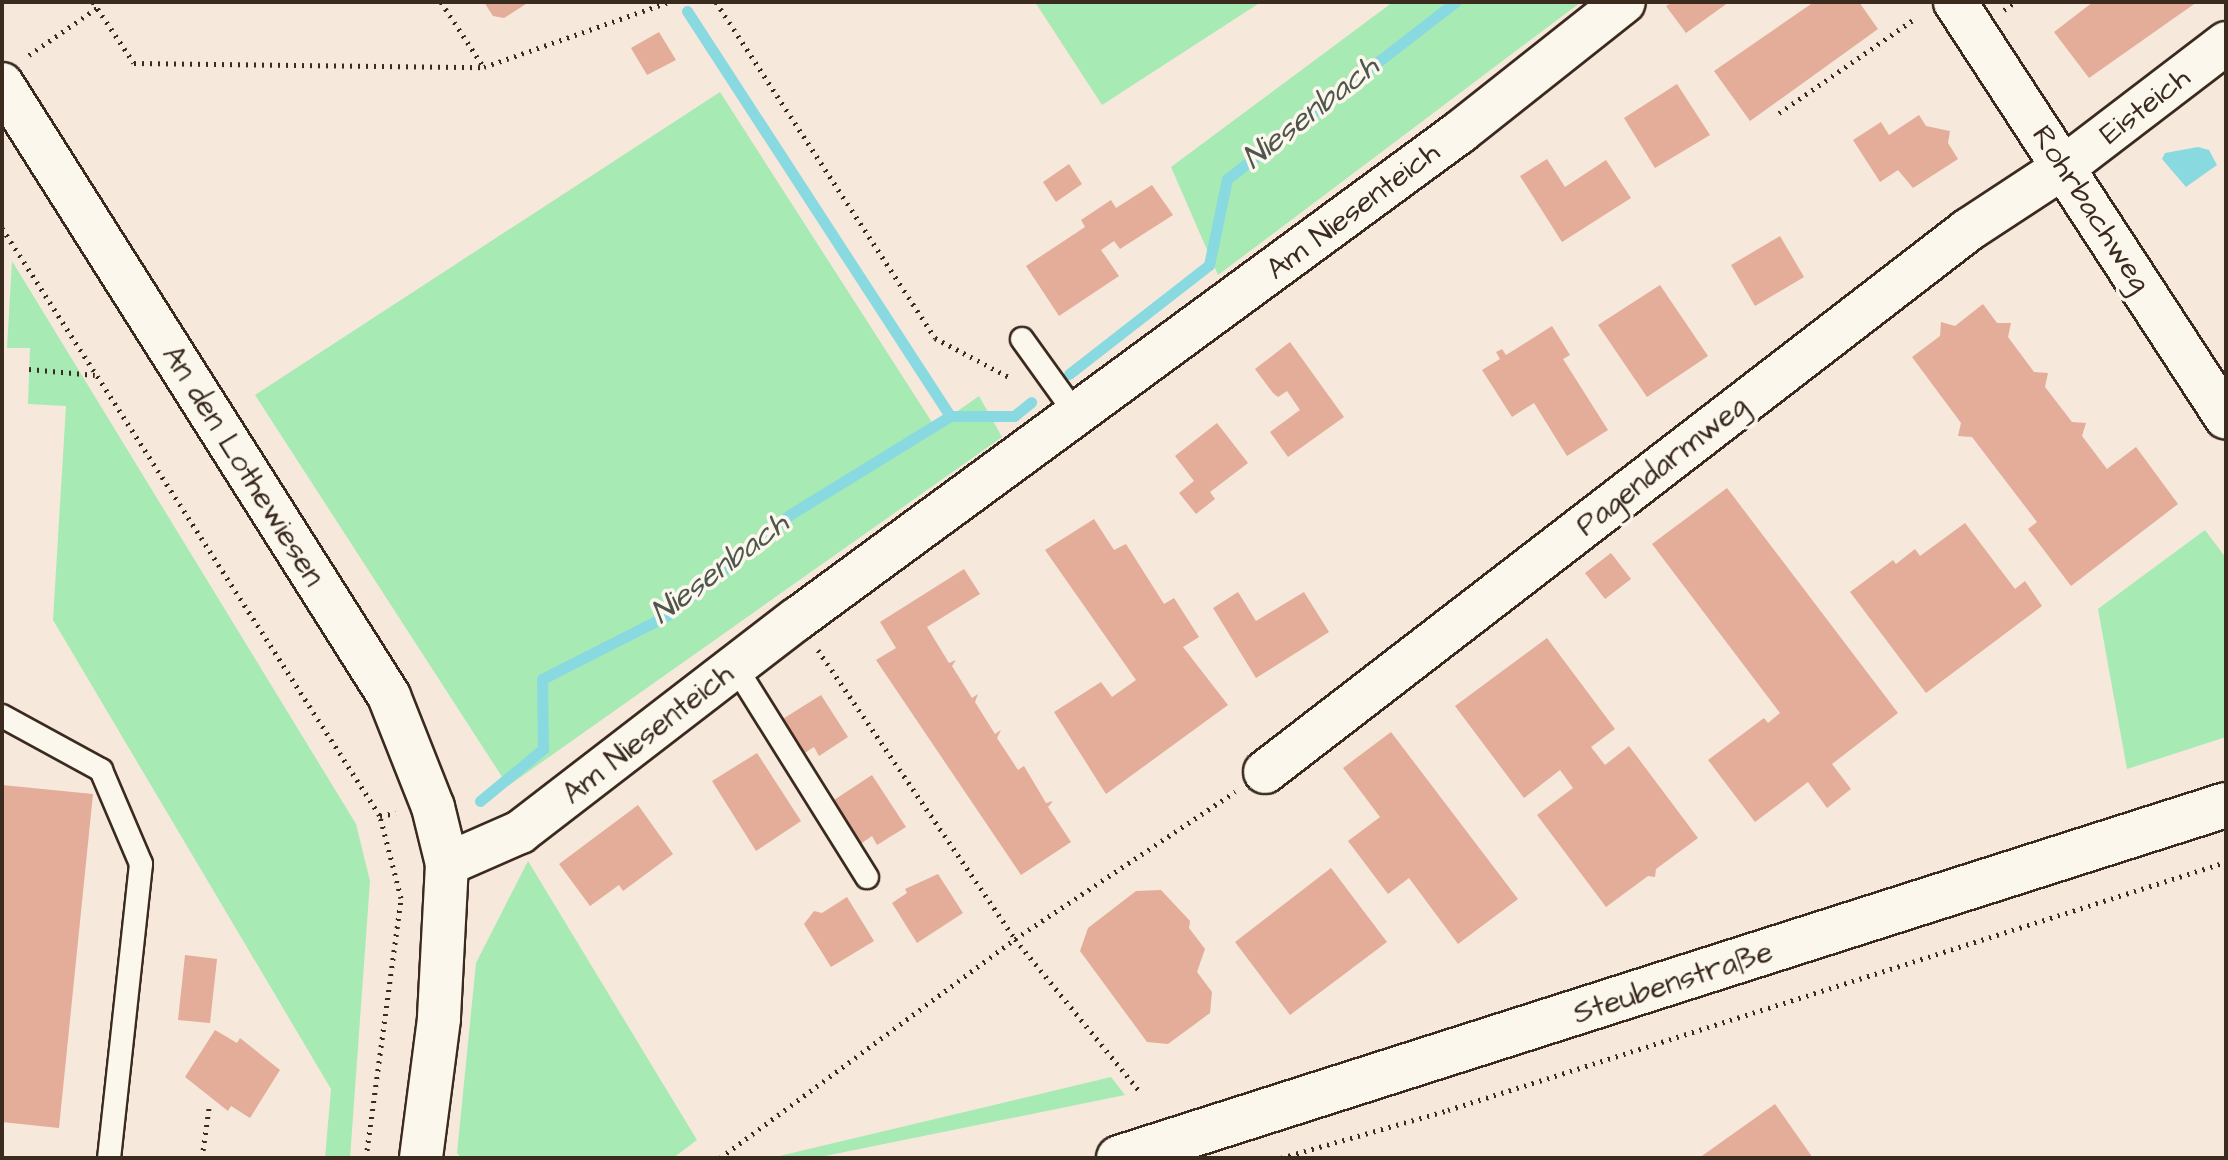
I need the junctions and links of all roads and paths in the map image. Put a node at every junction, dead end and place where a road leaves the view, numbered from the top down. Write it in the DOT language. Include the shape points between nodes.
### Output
graph roads {
  1 [pos="441,2"];
  2 [pos="669,2"];
  3 [pos="716,2"];
  4 [pos="1624,2"];
  5 [pos="1955,2"];
  6 [pos="95,5"];
  7 [pos="1914,19"];
  8 [pos="2226,43"];
  9 [pos="484,67"];
  10 [pos="14,71"];
  11 [pos="1779,113"];
  12 [pos="2064,167"];
  13 [pos="2,228"];
  14 [pos="1022,339"];
  15 [pos="29,369"];
  16 [pos="96,375"];
  17 [pos="1021,382"];
  18 [pos="1078,417"];
  19 [pos="2226,417"];
  20 [pos="797,619"];
  21 [pos="735,666"];
  22 [pos="2,716"];
  23 [pos="1265,772"];
  24 [pos="2226,805"];
  25 [pos="433,807"];
  26 [pos="380,816"];
  27 [pos="2226,862"];
  28 [pos="447,864"];
  29 [pos="867,877"];
  30 [pos="1015,939"];
  31 [pos="1141,1093"];
  32 [pos="209,1108"];
  33 [pos="109,1158"];
  34 [pos="202,1158"];
  35 [pos="366,1158"];
  36 [pos="421,1158"];
  37 [pos="720,1158"];
  38 [pos="1119,1158"];
  39 [pos="1281,1158"];
  1 -- 9 [label="path"];
  2 -- 9 [label="path"];
  3 -- 17 [label="path" via="935,338"];
  4 -- 18 [label="street, Am Niesenteich"];
  5 -- 12 [label="street, Rohrbachweg"];
  6 -- 9 [label="path" via="134,63"];
  6 -- 10 [label="path"];
  7 -- 11 [label="path"];
  8 -- 12 [label="street, Eisteich"];
  10 -- 25 [label="street, An den Lothewiesen" via="389,696"];
  12 -- 19 [label="street, Rohrbachweg"];
  12 -- 23 [label="street, Pagendarmweg" via="1968,230"];
  13 -- 16 [label="path"];
  14 -- 18 [label="lane"];
  15 -- 16 [label="path"];
  16 -- 26 [label="path"];
  18 -- 20 [label="street, Am Niesenteich"];
  20 -- 21 [label="street, Am Niesenteich"];
  20 -- 30 [label="path"];
  21 -- 28 [label="street, Am Niesenteich" via="520,832"];
  21 -- 29 [label="lane"];
  22 -- 33 [label="lane" via="101,770 141,864"];
  23 -- 30 [label="path"];
  24 -- 38 [label="street, Steubenstraße"];
  25 -- 26 [label="path"];
  25 -- 28 [label="street, An den Lothewiesen"];
  26 -- 35 [label="path" via="401,898"];
  27 -- 39 [label="path" via="1448,1110"];
  28 -- 36 [label="street" via="439,1019"];
  30 -- 31 [label="path"];
  30 -- 37 [label="path"];
  32 -- 34 [label="path"];
}
